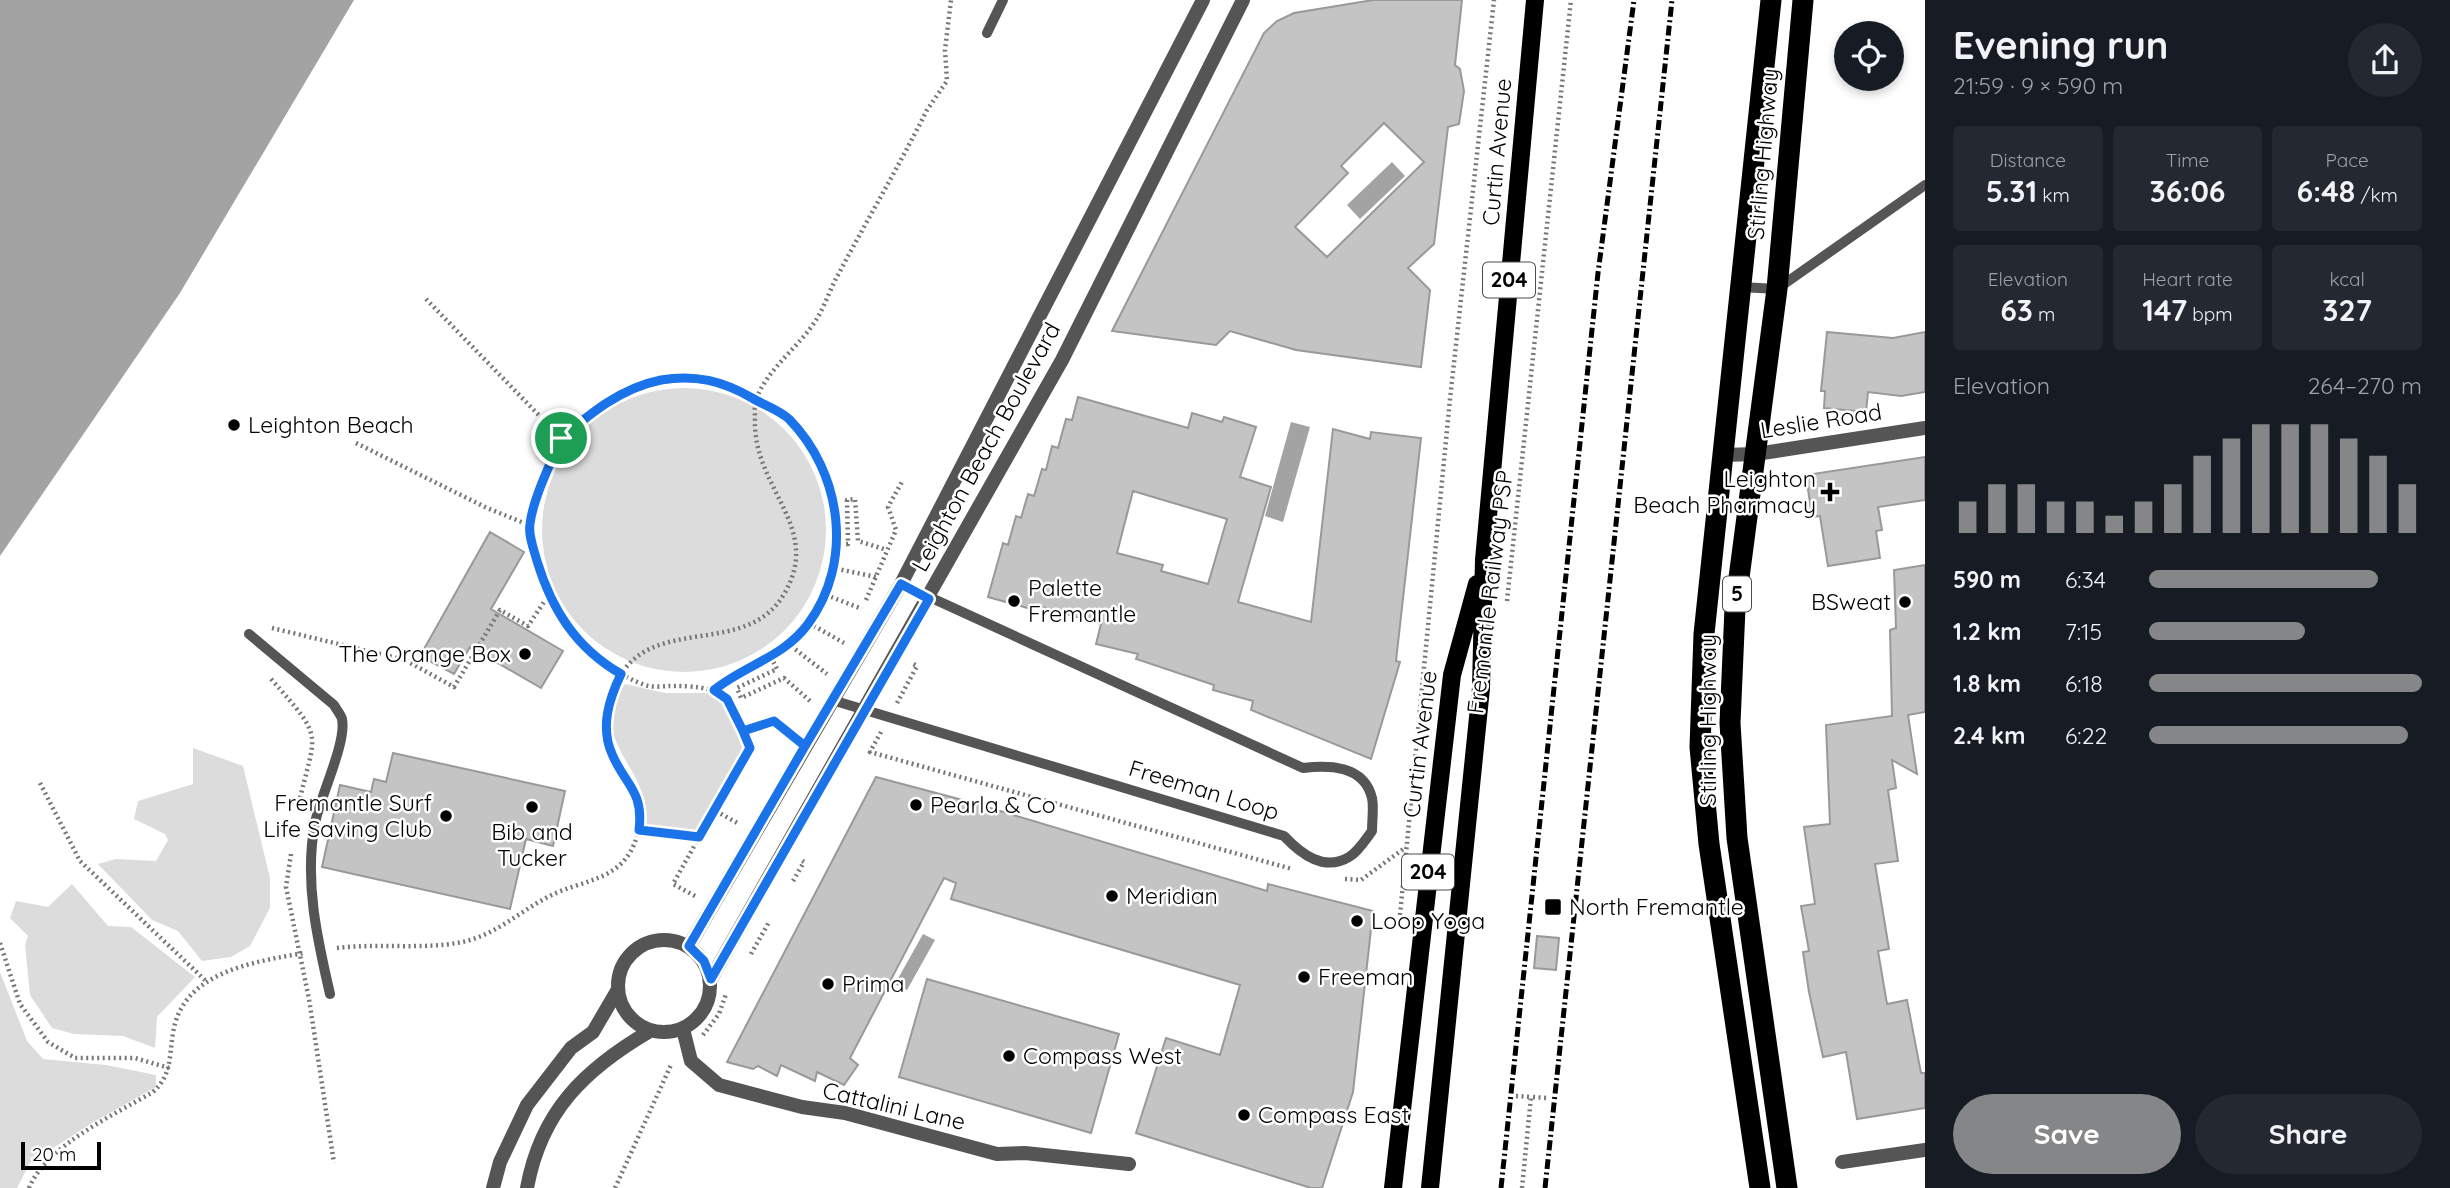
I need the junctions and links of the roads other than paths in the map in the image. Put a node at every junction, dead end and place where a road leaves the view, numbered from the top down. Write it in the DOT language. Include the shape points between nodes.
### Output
graph roads {
  1 [pos="1003,0"];
  2 [pos="1203,0"];
  3 [pos="1243,0"];
  4 [pos="1535,0"];
  5 [pos="1771,0"];
  6 [pos="1803,0"];
  7 [pos="987,33"];
  8 [pos="1925,185"];
  9 [pos="1741,287"];
  10 [pos="1777,289"];
  11 [pos="1925,428"];
  12 [pos="1756,454"];
  13 [pos="1723,455"];
  14 [pos="1484,560"];
  15 [pos="901,584"];
  16 [pos="929,599"];
  17 [pos="249,634"];
  18 [pos="832,700"];
  19 [pos="864,709"];
  20 [pos="689,946"];
  21 [pos="711,979"];
  22 [pos="617,991"];
  23 [pos="330,994"];
  24 [pos="683,1029"];
  25 [pos="650,1031"];
  26 [pos="1925,1150"];
  27 [pos="1842,1162"];
  28 [pos="1129,1164"];
  29 [pos="494,1188"];
  30 [pos="527,1188"];
  31 [pos="1393,1188"];
  32 [pos="1430,1188"];
  33 [pos="1760,1188"];
  34 [pos="1787,1188"];
  1 -- 7 [label="lane"];
  2 -- 15 [label="street, Leighton Beach Boulevard"];
  3 -- 16 [label="street, Leighton Beach Boulevard" via="1062,360"];
  4 -- 14 [label="main road, Curtin Avenue / 204"];
  5 -- 9 [label="highway, Stirling Highway / 5"];
  6 -- 10 [label="highway, Stirling Highway / 5"];
  8 -- 10 [label="lane"];
  9 -- 10 [label="lane"];
  9 -- 13 [label="highway, Stirling Highway / 5"];
  10 -- 12 [label="highway, Stirling Highway / 5"];
  11 -- 12 [label="street, Leslie Road"];
  12 -- 13 [label="street, Leslie Road"];
  12 -- 34 [label="highway, Stirling Highway / 5" via="1735,615 1731,770 1744,895"];
  13 -- 33 [label="highway, Stirling Highway / 5" via="1704,635 1700,747 1709,844"];
  14 -- 31 [label="main road, Curtin Avenue / 204" via="1452,675"];
  14 -- 32 [label="main road, Curtin Avenue / 204" via="1481,688"];
  15 -- 16 [label="lane, Freeman Loop"];
  15 -- 18 [label="street, Leighton Beach Boulevard"];
  16 -- 19 [label="street, Leighton Beach Boulevard"];
  16 -- 19 [label="lane, Freeman Loop" via="1303,768 1334,765 1357,775 1372,796 1373,831 1350,857 1328,863 1302,855 1284,836"];
  17 -- 23 [label="lane" via="334,705 342,719 310,855 310,881"];
  18 -- 19 [label="lane, Freeman Loop"];
  18 -- 20 [label="street, Leighton Beach Boulevard"];
  19 -- 21 [label="street, Leighton Beach Boulevard"];
  20 -- 21 [label="street" via="704,961"];
  20 -- 22 [label="street" via="652,941 637,948 621,967"];
  21 -- 24 [label="street" via="706,1007"];
  22 -- 25 [label="street" via="628,1016"];
  22 -- 29 [label="street" via="593,1032 571,1048 527,1105 500,1162"];
  24 -- 25 [label="street"];
  24 -- 28 [label="street, Cattalini Lane" via="691,1061 719,1085 997,1154"];
  25 -- 30 [label="street" via="590,1070 570,1092 540,1146"];
  26 -- 27 [label="street"];
}
